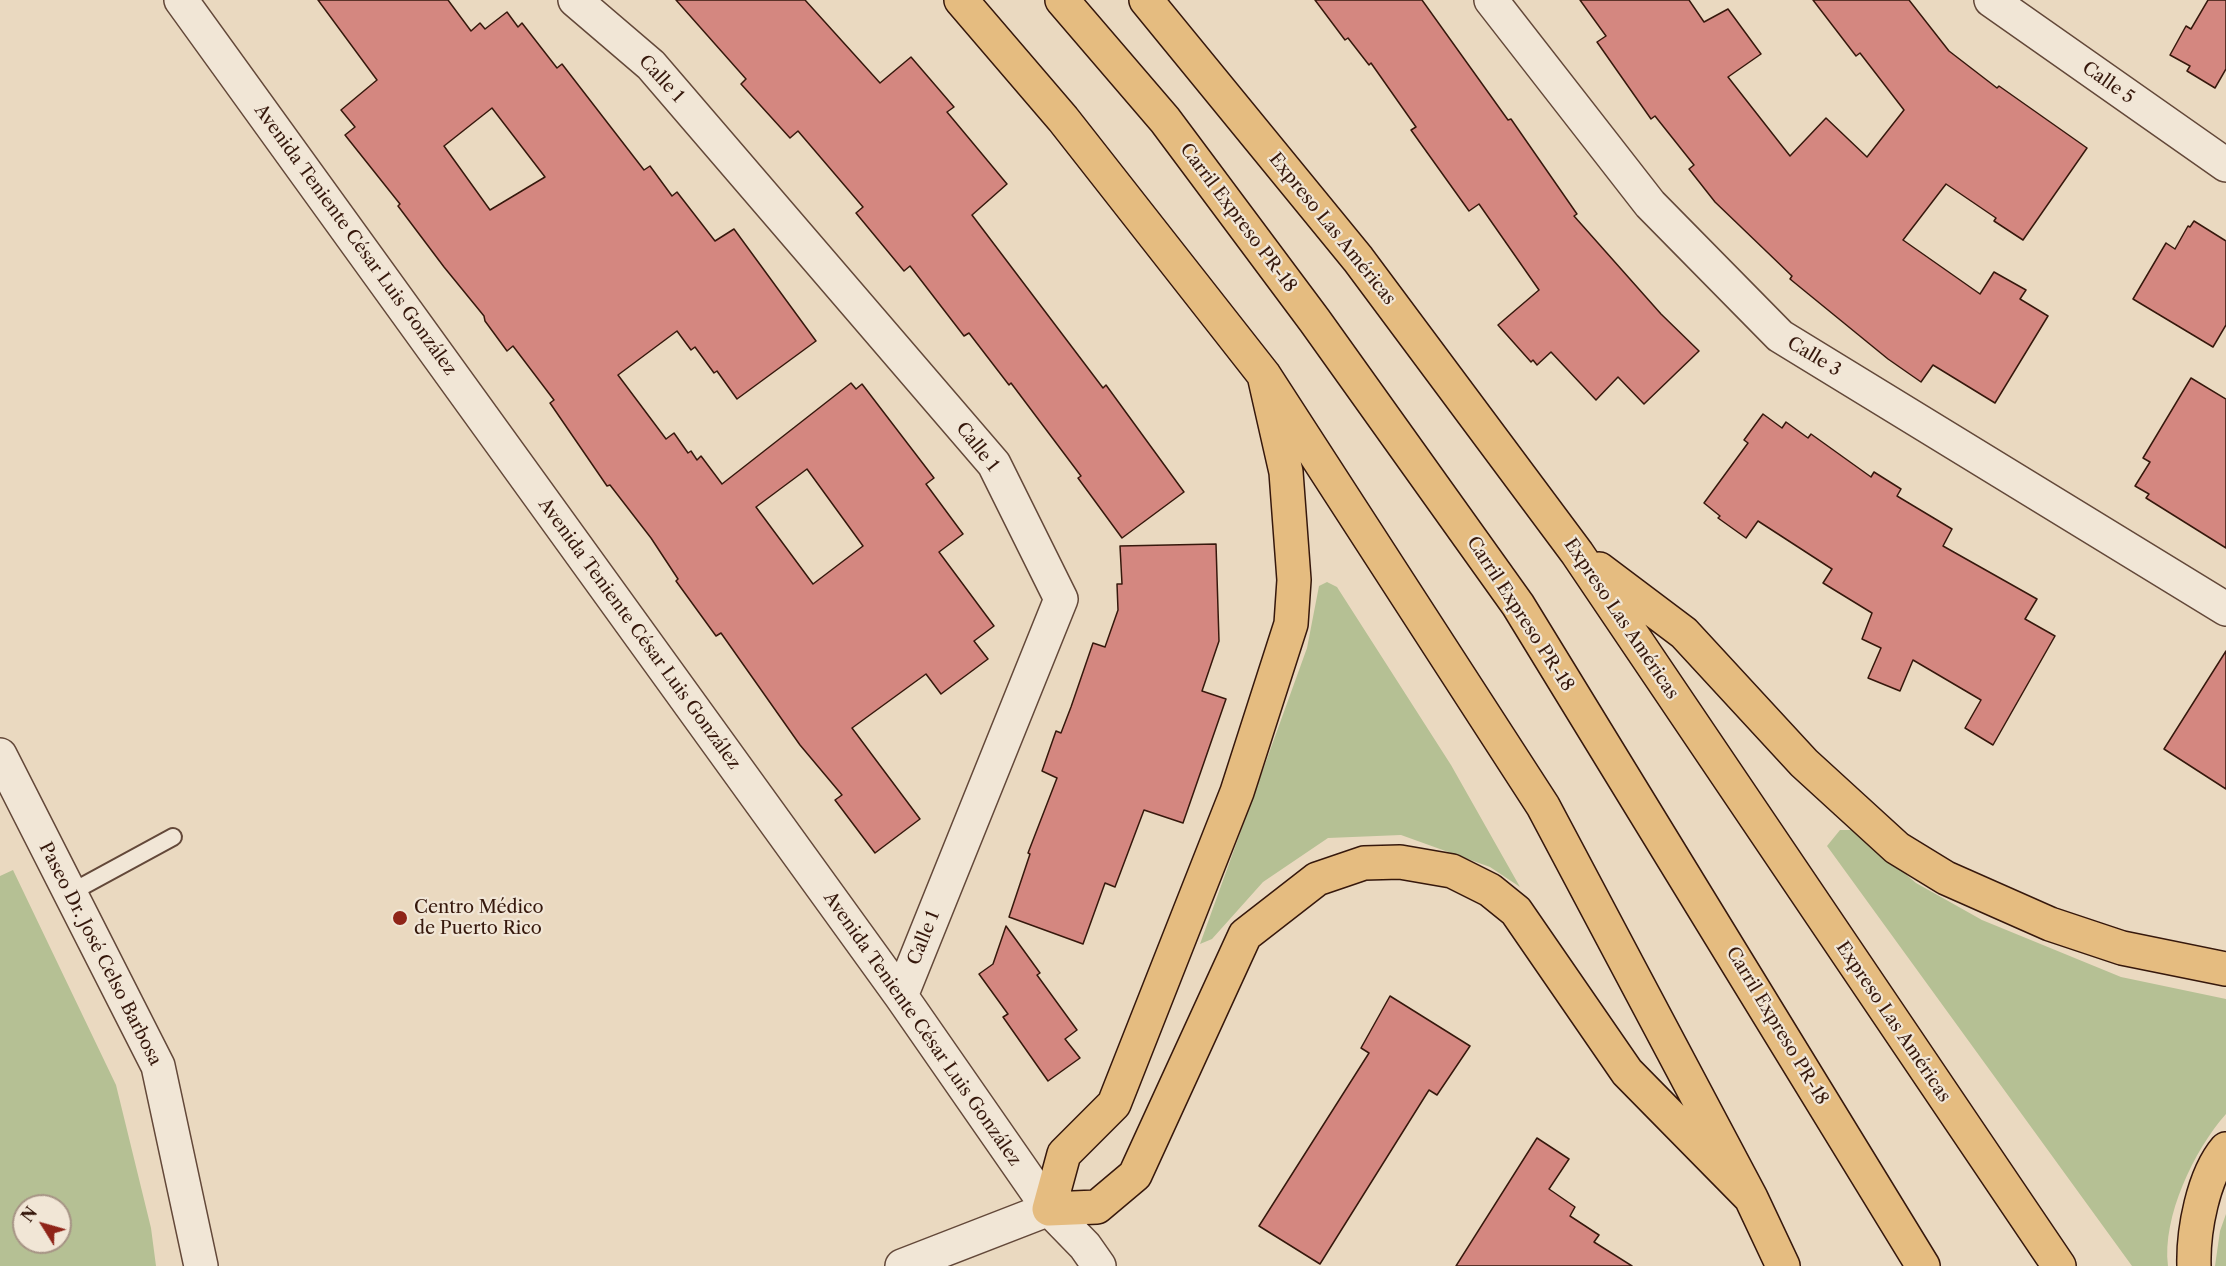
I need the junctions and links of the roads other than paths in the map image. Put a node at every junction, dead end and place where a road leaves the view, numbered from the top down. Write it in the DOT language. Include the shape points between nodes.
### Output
graph roads {
  1 [pos="181,0"];
  2 [pos="575,0"];
  3 [pos="961,0"];
  4 [pos="1062,0"];
  5 [pos="1146,0"];
  6 [pos="1491,0"];
  7 [pos="1991,0"];
  8 [pos="2226,165"];
  9 [pos="1264,375"];
  10 [pos="1577,553"];
  11 [pos="2226,609"];
  12 [pos="0,755"];
  13 [pos="173,837"];
  14 [pos="70,893"];
  15 [pos="2226,969"];
  16 [pos="901,996"];
  17 [pos="2226,1149"];
  18 [pos="1751,1198"];
  19 [pos="1049,1209"];
  20 [pos="201,1266"];
  21 [pos="902,1266"];
  22 [pos="1099,1266"];
  23 [pos="1783,1266"];
  24 [pos="1923,1266"];
  25 [pos="2059,1266"];
  26 [pos="2194,1266"];
  1 -- 16 [label="street, Avenida Teniente César Luis González"];
  2 -- 16 [label="street, Calle 1" via="651,65 994,464 1061,599"];
  3 -- 9 [label="highway" via="1063,119"];
  4 -- 24 [label="highway, Carril Expreso PR-18" via="1165,120 1518,605"];
  5 -- 10 [label="highway, Expreso Las Américas" via="1358,259"];
  6 -- 11 [label="street, Calle 3" via="1650,204 1780,336"];
  7 -- 8 [label="street, Calle 5"];
  9 -- 18 [label="highway" via="1543,806"];
  9 -- 19 [label="highway" via="1286,472 1294,580 1291,624 1237,792 1114,1104 1064,1154"];
  10 -- 15 [label="highway" via="1684,633 1804,763 1897,848 1946,878 2050,924 2122,948"];
  10 -- 25 [label="highway, Expreso Las Américas"];
  12 -- 14 [label="street, Paseo Dr. José Celso Barbosa"];
  13 -- 14 [label="lane"];
  14 -- 20 [label="street, Paseo Dr. José Celso Barbosa" via="158,1066"];
  16 -- 19 [label="street, Avenida Teniente César Luis González"];
  17 -- 26 [label="highway" via="2201,1202"];
  18 -- 19 [label="highway" via="1627,1072 1516,911 1490,890 1452,871 1400,862 1364,863 1317,879 1245,935 1135,1175 1097,1207"];
  18 -- 23 [label="highway"];
  19 -- 21 [label="street"];
  19 -- 22 [label="street, Avenida Teniente César Luis González"];
}
